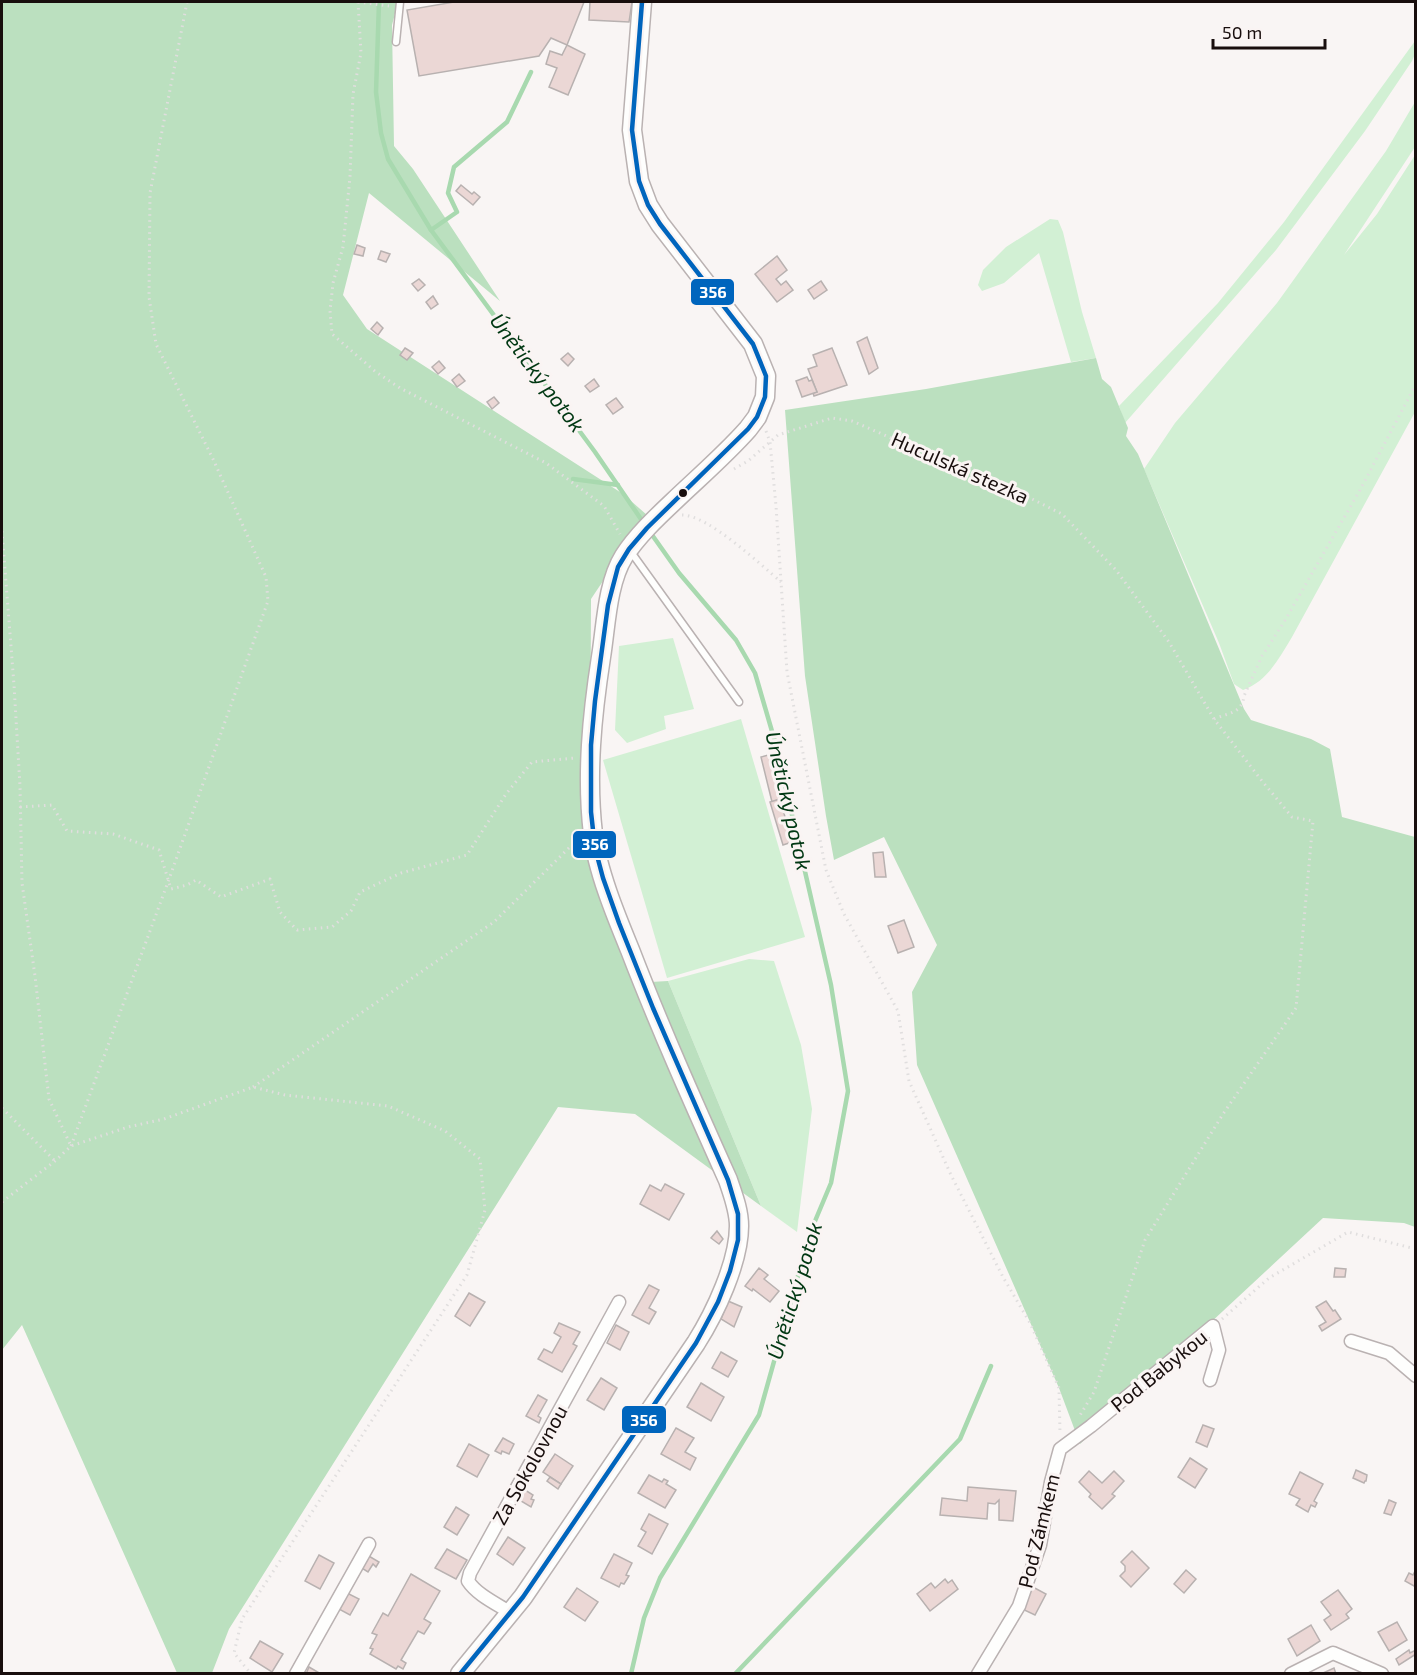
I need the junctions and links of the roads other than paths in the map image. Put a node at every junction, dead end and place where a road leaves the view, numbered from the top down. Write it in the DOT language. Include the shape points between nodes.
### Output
graph roads {
  1 [pos="642,2"];
  2 [pos="400,5"];
  3 [pos="396,42"];
  4 [pos="630,542"];
  5 [pos="739,702"];
  6 [pos="619,1302"];
  7 [pos="1351,1341"];
  8 [pos="1416,1376"];
  9 [pos="1210,1380"];
  10 [pos="1060,1449"];
  11 [pos="369,1544"];
  12 [pos="511,1612"];
  13 [pos="296,1674"];
  14 [pos="460,1674"];
  15 [pos="978,1674"];
  16 [pos="1291,1674"];
  17 [pos="1382,1674"];
  1 -- 4 [label="street" via="632,130 639,181 660,224 753,344 766,376 765,397 758,415 738,440"];
  2 -- 3 [label="lane"];
  4 -- 5 [label="lane"];
  4 -- 12 [label="street" via="610,597 599,665 590,757 592,825 598,861 619,922 728,1180 739,1228 726,1280 701,1334"];
  6 -- 12 [label="street, Za Sokolovnou" via="470,1573 468,1581 478,1592"];
  7 -- 8 [label="street" via="1389,1353"];
  9 -- 10 [label="street, Pod Babykou" via="1219,1350 1213,1326"];
  10 -- 15 [label="street, Pod Zámkem" via="1050,1482 1040,1545 1019,1606"];
  11 -- 13 [label="street"];
  12 -- 14 [label="street"];
  16 -- 17 [label="street" via="1333,1653"];
}
